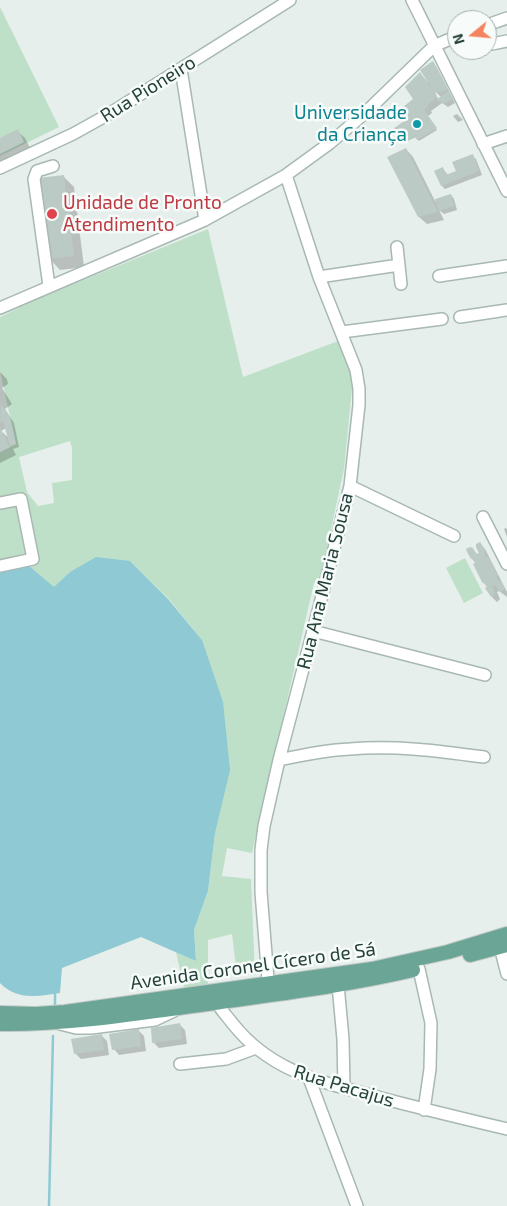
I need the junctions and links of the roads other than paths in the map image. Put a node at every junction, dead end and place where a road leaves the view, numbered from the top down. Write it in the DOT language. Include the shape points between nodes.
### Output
graph roads {
  1 [pos="290,0"];
  2 [pos="412,0"];
  3 [pos="447,40"];
  4 [pos="434,46"];
  5 [pos="181,69"];
  6 [pos="507,136"];
  7 [pos="484,144"];
  8 [pos="53,166"];
  9 [pos="0,168"];
  10 [pos="286,176"];
  11 [pos="507,191"];
  12 [pos="205,220"];
  13 [pos="397,247"];
  14 [pos="399,265"];
  15 [pos="507,266"];
  16 [pos="439,276"];
  17 [pos="319,277"];
  18 [pos="401,284"];
  19 [pos="50,286"];
  20 [pos="0,308"];
  21 [pos="507,310"];
  22 [pos="460,317"];
  23 [pos="442,319"];
  24 [pos="342,332"];
  25 [pos="350,486"];
  26 [pos="0,503"];
  27 [pos="482,517"];
  28 [pos="454,536"];
  29 [pos="507,564"];
  30 [pos="0,566"];
  31 [pos="314,631"];
  32 [pos="485,675"];
  33 [pos="484,757"];
  34 [pos="279,760"];
  35 [pos="507,934"];
  36 [pos="503,946"];
  37 [pos="420,969"];
  38 [pos="507,974"];
  39 [pos="338,985"];
  40 [pos="269,989"];
  41 [pos="214,997"];
  42 [pos="0,1013"];
  43 [pos="0,1024"];
  44 [pos="256,1048"];
  45 [pos="180,1064"];
  46 [pos="309,1078"];
  47 [pos="344,1088"];
  48 [pos="424,1110"];
  49 [pos="507,1124"];
  50 [pos="507,1129"];
  51 [pos="357,1206"];
  1 -- 5 [label="street, Rua Pioneiro"];
  2 -- 4 [label="street"];
  3 -- 4 [label="street"];
  4 -- 7 [label="street"];
  4 -- 10 [label="street" via="365,113"];
  5 -- 9 [label="street, Rua Pioneiro" via="90,125"];
  5 -- 12 [label="street"];
  6 -- 7 [label="street"];
  7 -- 11 [label="street"];
  8 -- 19 [label="street" via="37,172 34,179"];
  10 -- 12 [label="street"];
  10 -- 17 [label="street, Rua Ana Maria Sousa"];
  12 -- 19 [label="street"];
  13 -- 14 [label="street"];
  14 -- 17 [label="street"];
  14 -- 18 [label="street"];
  15 -- 16 [label="street"];
  17 -- 24 [label="street, Rua Ana Maria Sousa"];
  19 -- 20 [label="street"];
  21 -- 22 [label="street"];
  23 -- 24 [label="street"];
  24 -- 25 [label="street, Rua Ana Maria Sousa" via="360,389"];
  25 -- 28 [label="street"];
  25 -- 31 [label="street, Rua Ana Maria Sousa"];
  26 -- 30 [label="street" via="21,499 33,559"];
  27 -- 29 [label="street"];
  31 -- 32 [label="street"];
  31 -- 34 [label="street, Rua Ana Maria Sousa"];
  33 -- 34 [label="street" via="377,747"];
  34 -- 40 [label="street, Rua Ana Maria Sousa" via="261,850"];
  35 -- 40 [label="main road, Avenida Coronel Cícero de Sá" via="405,963"];
  36 -- 37 [label="main road, Avenida Coronel Cícero de Sá"];
  36 -- 38 [label="street"];
  37 -- 39 [label="main road, Avenida Coronel Cícero de Sá"];
  37 -- 48 [label="street" via="431,1022 430,1069"];
  39 -- 40 [label="main road, Avenida Coronel Cícero de Sá"];
  39 -- 47 [label="street"];
  40 -- 41 [label="main road, Avenida Coronel Cícero de Sá"];
  41 -- 42 [label="main road, Avenida Coronel Cícero de Sá" via="64,1012"];
  41 -- 43 [label="main road, Avenida Coronel Cícero de Sá" via="178,1008 56,1022"];
  41 -- 44 [label="street, Rua Pacajus"];
  44 -- 45 [label="street" via="226,1059"];
  44 -- 46 [label="street, Rua Pacajus" via="286,1068"];
  46 -- 47 [label="street, Rua Pacajus"];
  46 -- 51 [label="street"];
  47 -- 48 [label="street, Rua Pacajus"];
  48 -- 50 [label="street, Rua Pacajus"];
  49 -- 50 [label="street"];
}
